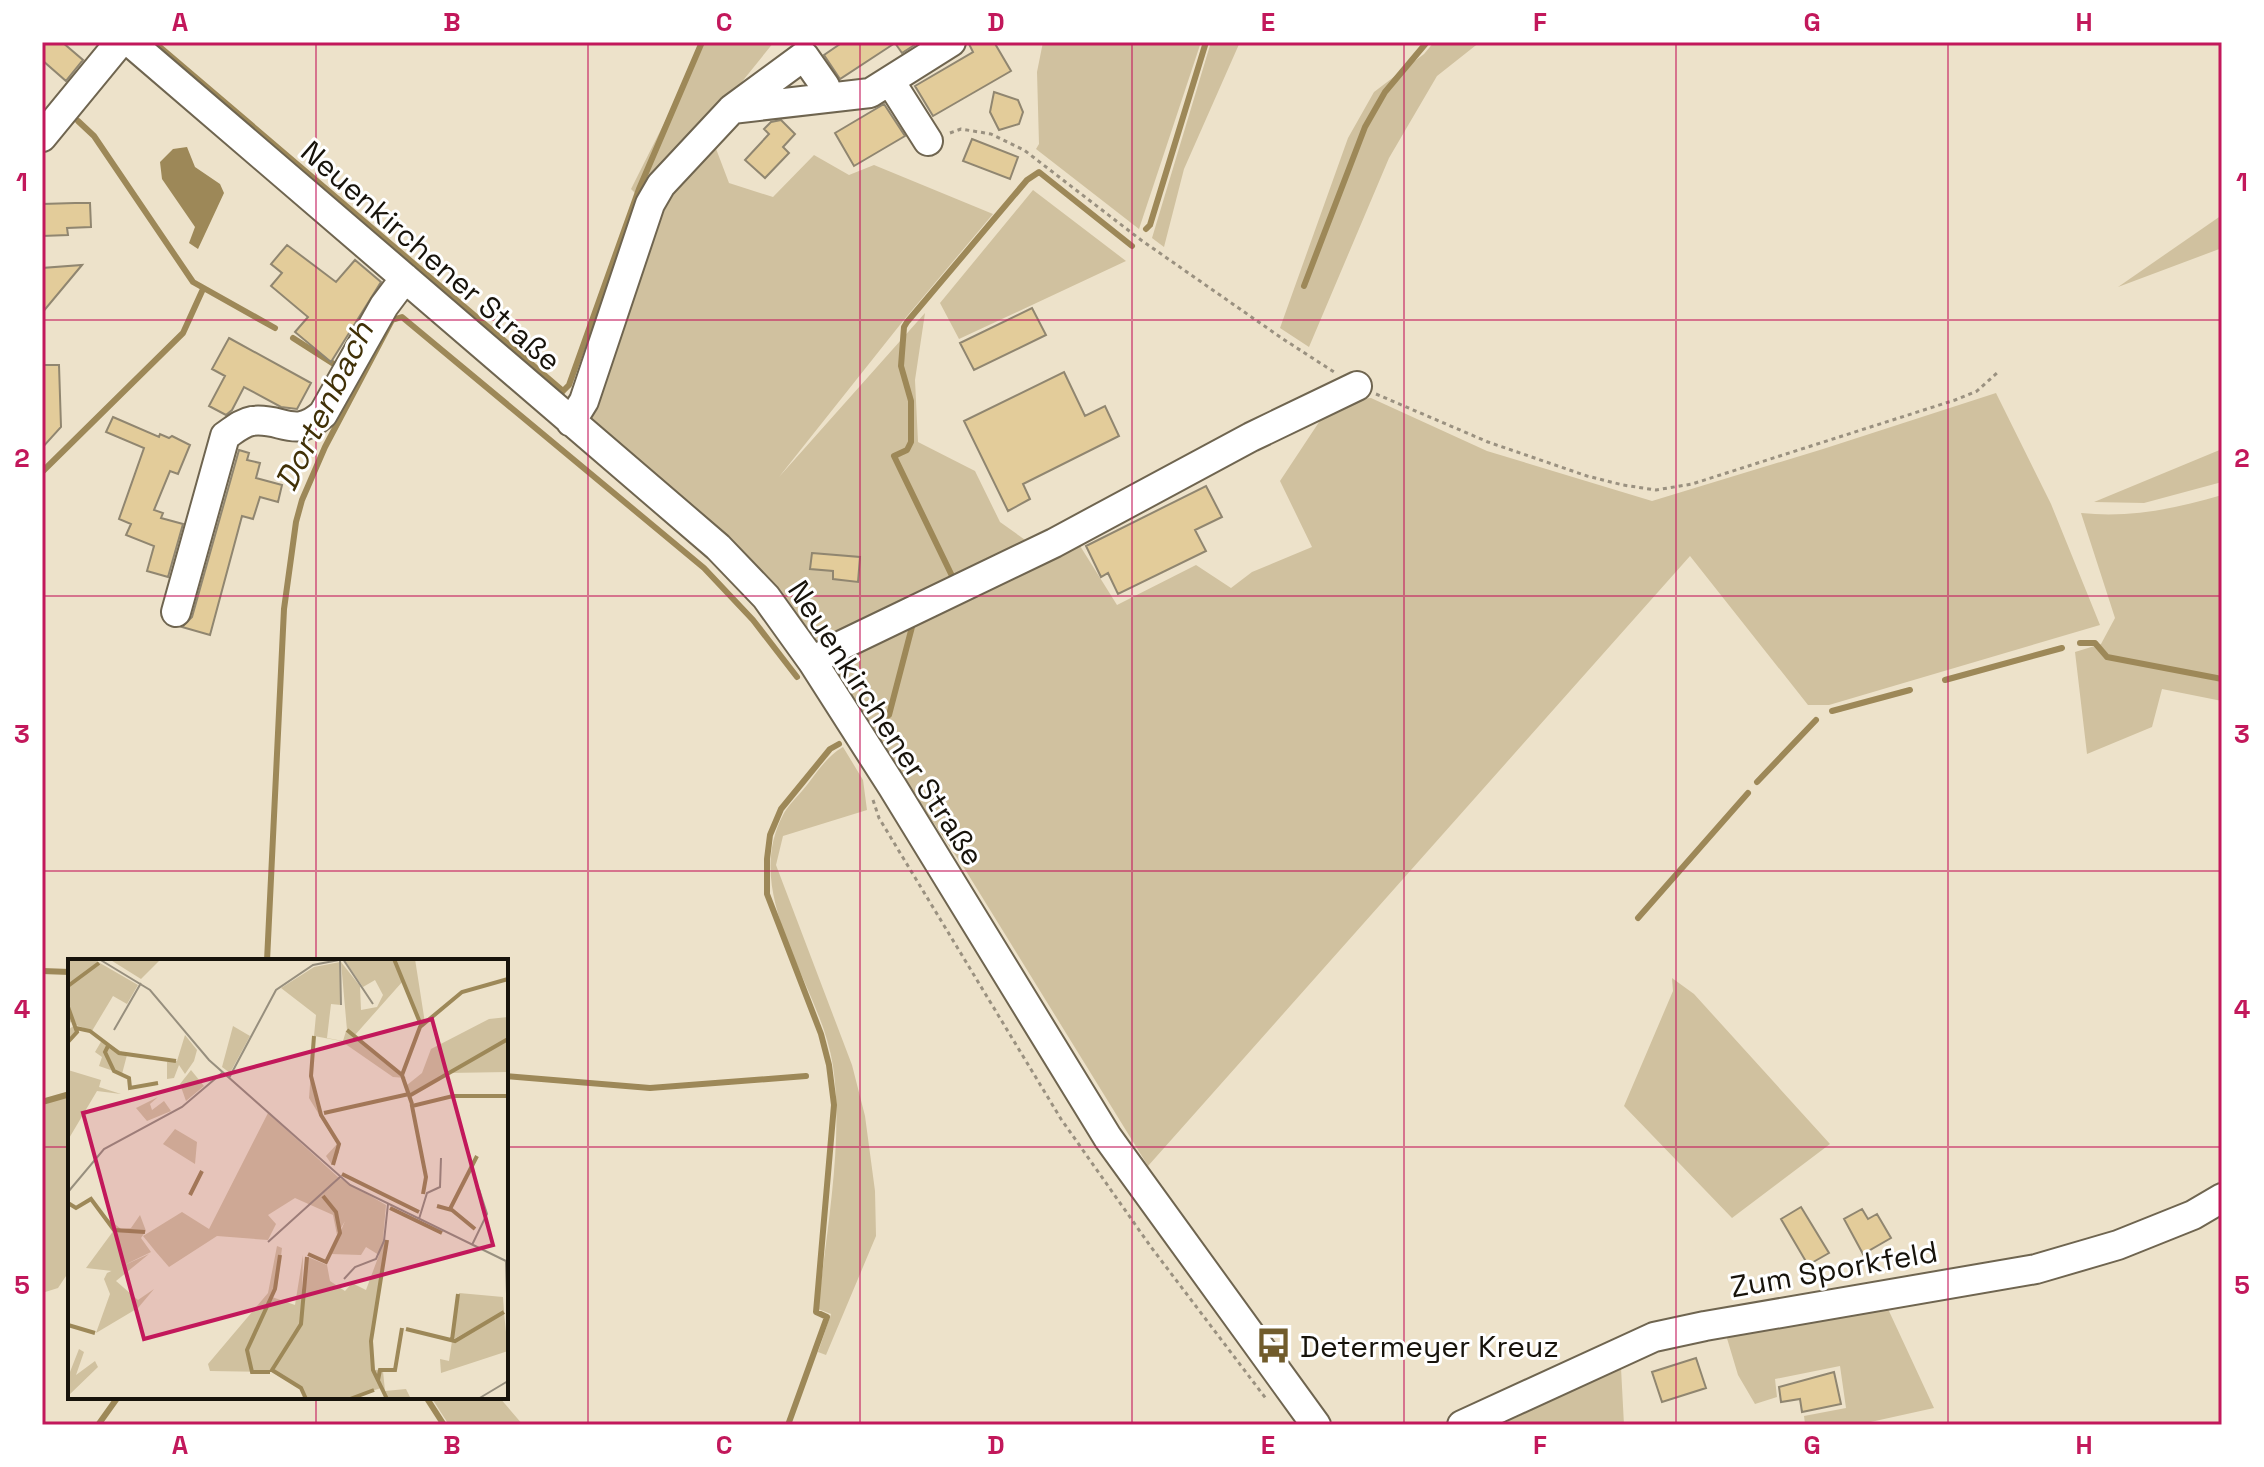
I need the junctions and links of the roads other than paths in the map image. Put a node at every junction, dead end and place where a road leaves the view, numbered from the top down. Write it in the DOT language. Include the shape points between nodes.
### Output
graph roads {
  1 [pos="120,42"];
  2 [pos="130,42"];
  3 [pos="951,42"];
  4 [pos="890,81"];
  5 [pos="827,98"];
  6 [pos="732,109"];
  7 [pos="42,137"];
  8 [pos="928,141"];
  9 [pos="405,278"];
  10 [pos="1357,386"];
  11 [pos="571,422"];
  12 [pos="176,612"];
  13 [pos="812,661"];
  14 [pos="2222,1198"];
  15 [pos="1316,1425"];
  16 [pos="1462,1425"];
  1 -- 7 [label="street"];
  2 -- 9 [label="street, Neuenkirchener Straße"];
  3 -- 4 [label="street"];
  4 -- 5 [label="street" via="870,93"];
  4 -- 8 [label="street"];
  5 -- 6 [label="street"];
  5 -- 6 [label="street" via="825,86 804,56"];
  6 -- 11 [label="street" via="661,185 650,204 584,401"];
  9 -- 11 [label="street, Neuenkirchener Straße"];
  9 -- 12 [label="street" via="312,424 297,428 255,420 225,436"];
  10 -- 13 [label="street"];
  11 -- 13 [label="street, Neuenkirchener Straße" via="718,547 766,597"];
  13 -- 15 [label="street, Neuenkirchener Straße" via="1108,1138"];
  14 -- 16 [label="street, Zum Sporkfeld" via="2118,1245 2036,1269 1654,1337"];
}
